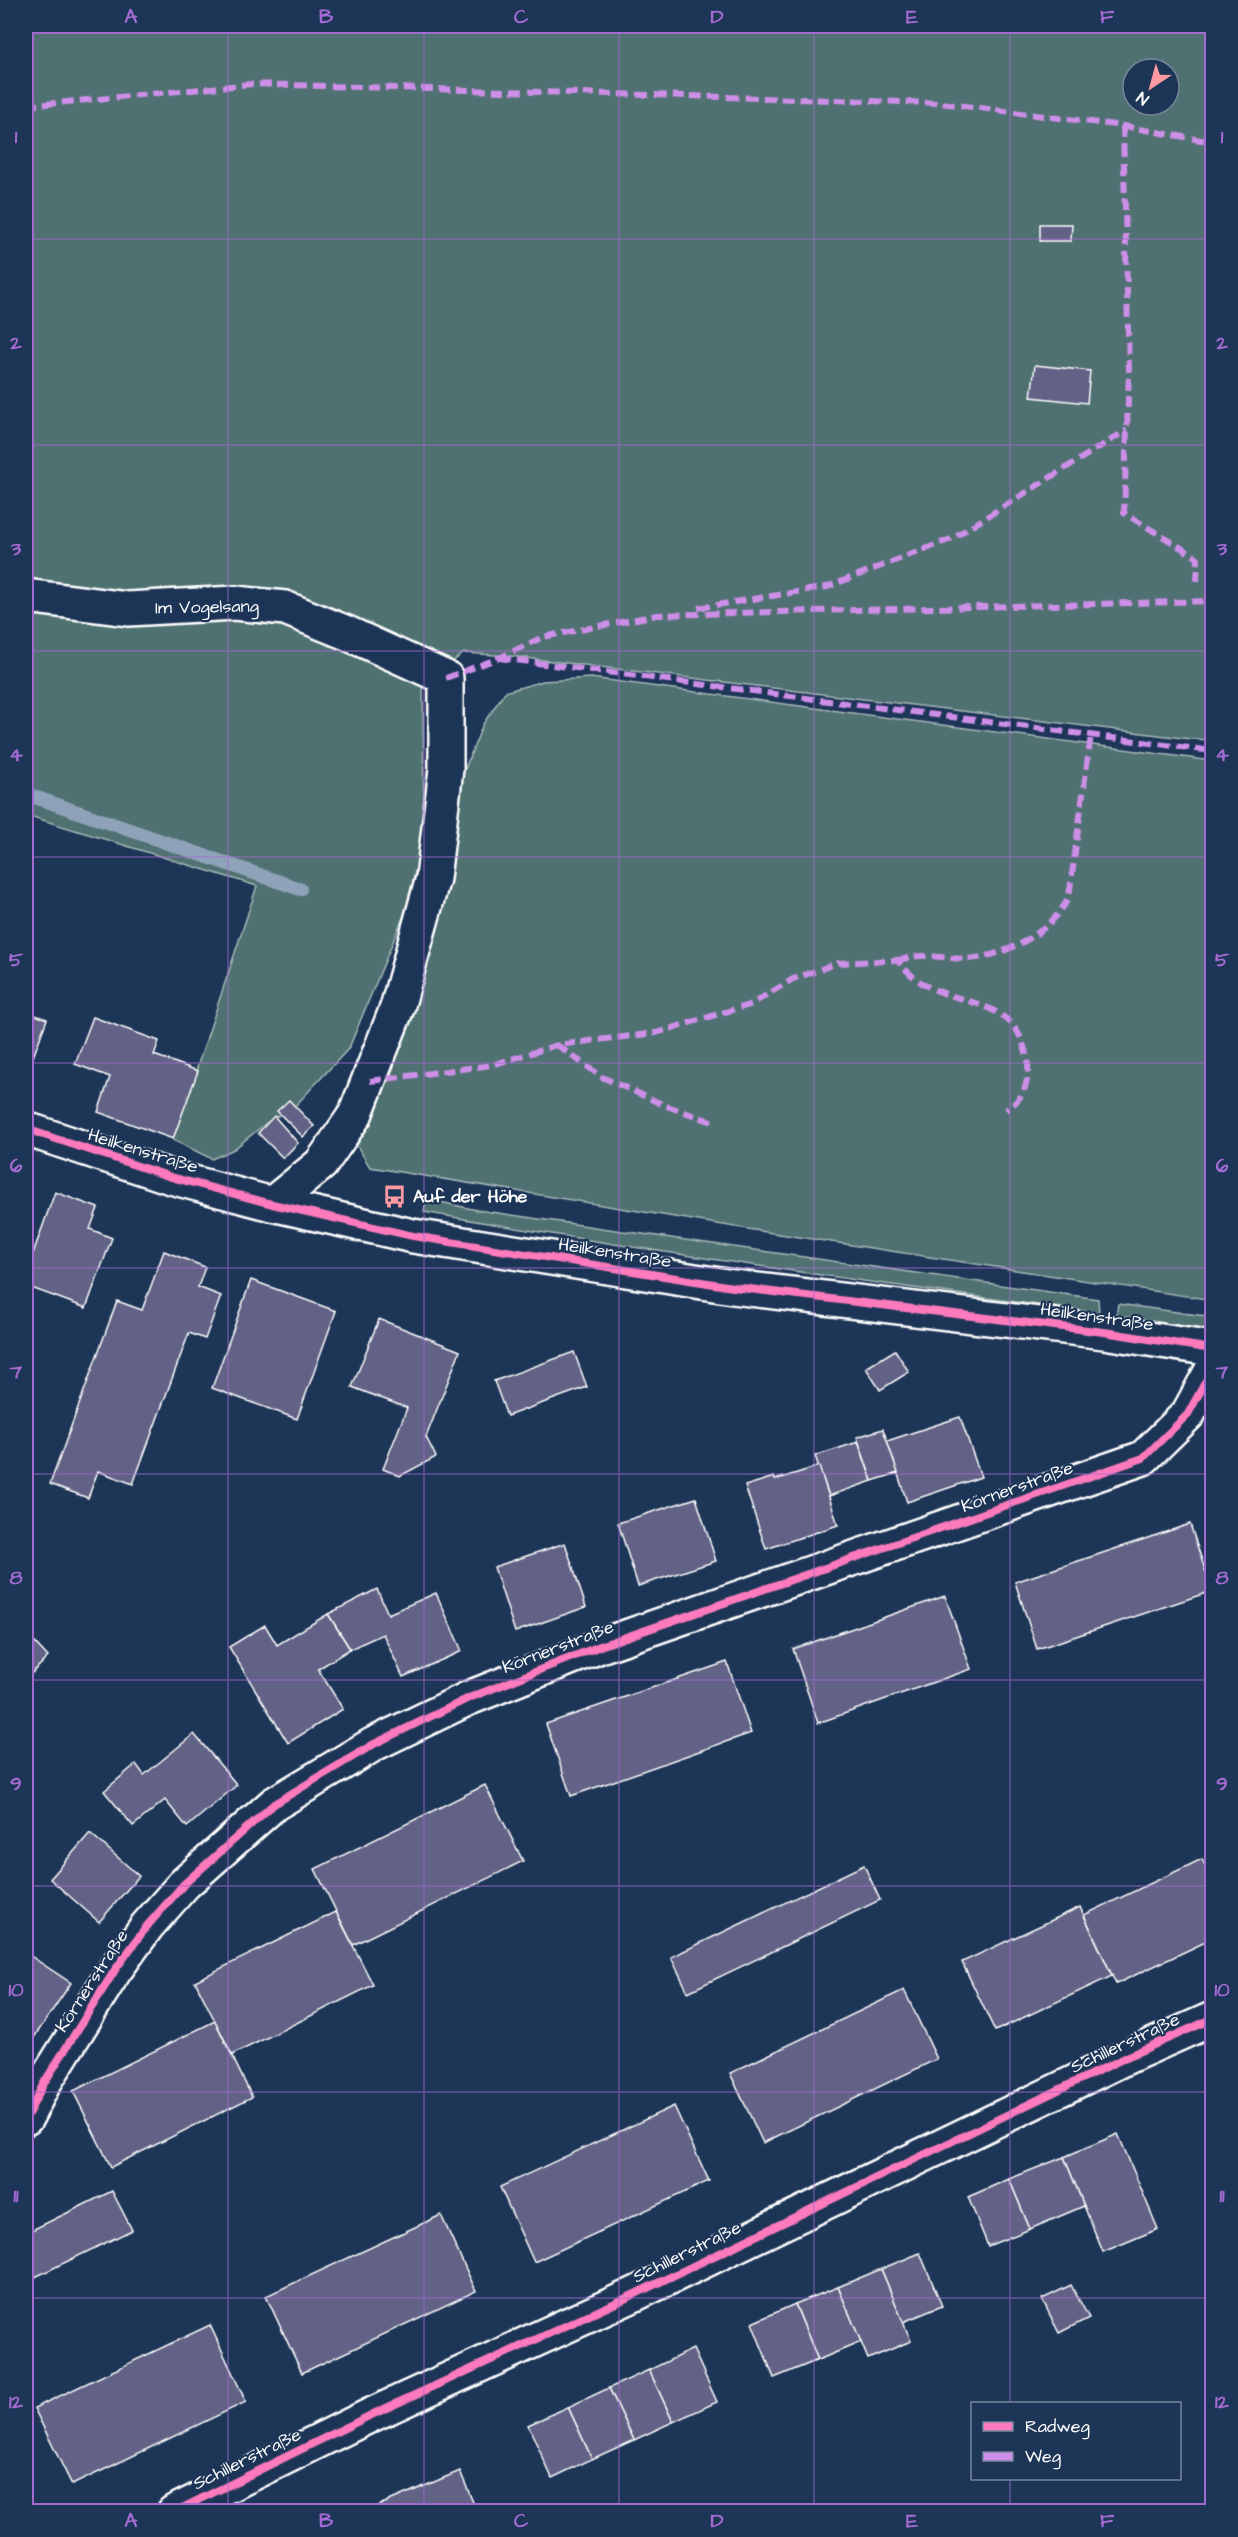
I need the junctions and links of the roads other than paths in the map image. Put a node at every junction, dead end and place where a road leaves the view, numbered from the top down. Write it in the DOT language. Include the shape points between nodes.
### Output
graph roads {
  1 [pos="26,596"];
  2 [pos="26,1129"];
  3 [pos="272,1204"];
  4 [pos="1212,1349"];
  5 [pos="1212,1370"];
  6 [pos="1212,2019"];
  7 [pos="26,2118"];
  8 [pos="174,2511"];
  1 -- 3 [label="street, Im Vogelsang" via="128,609 235,603 285,608 446,678 446,769 433,878 397,1008 355,1115 321,1164"];
  2 -- 3 [label="street, Heilkenstraße" via="171,1177"];
  3 -- 4 [label="street, Heilkenstraße" via="413,1236 733,1287"];
  5 -- 7 [label="street, Körnerstraße" via="1188,1414 1143,1458 600,1646 469,1698 374,1744 274,1804 184,1884 147,1926 44,2083"];
  6 -- 8 [label="street, Schillerstraße"];
}
